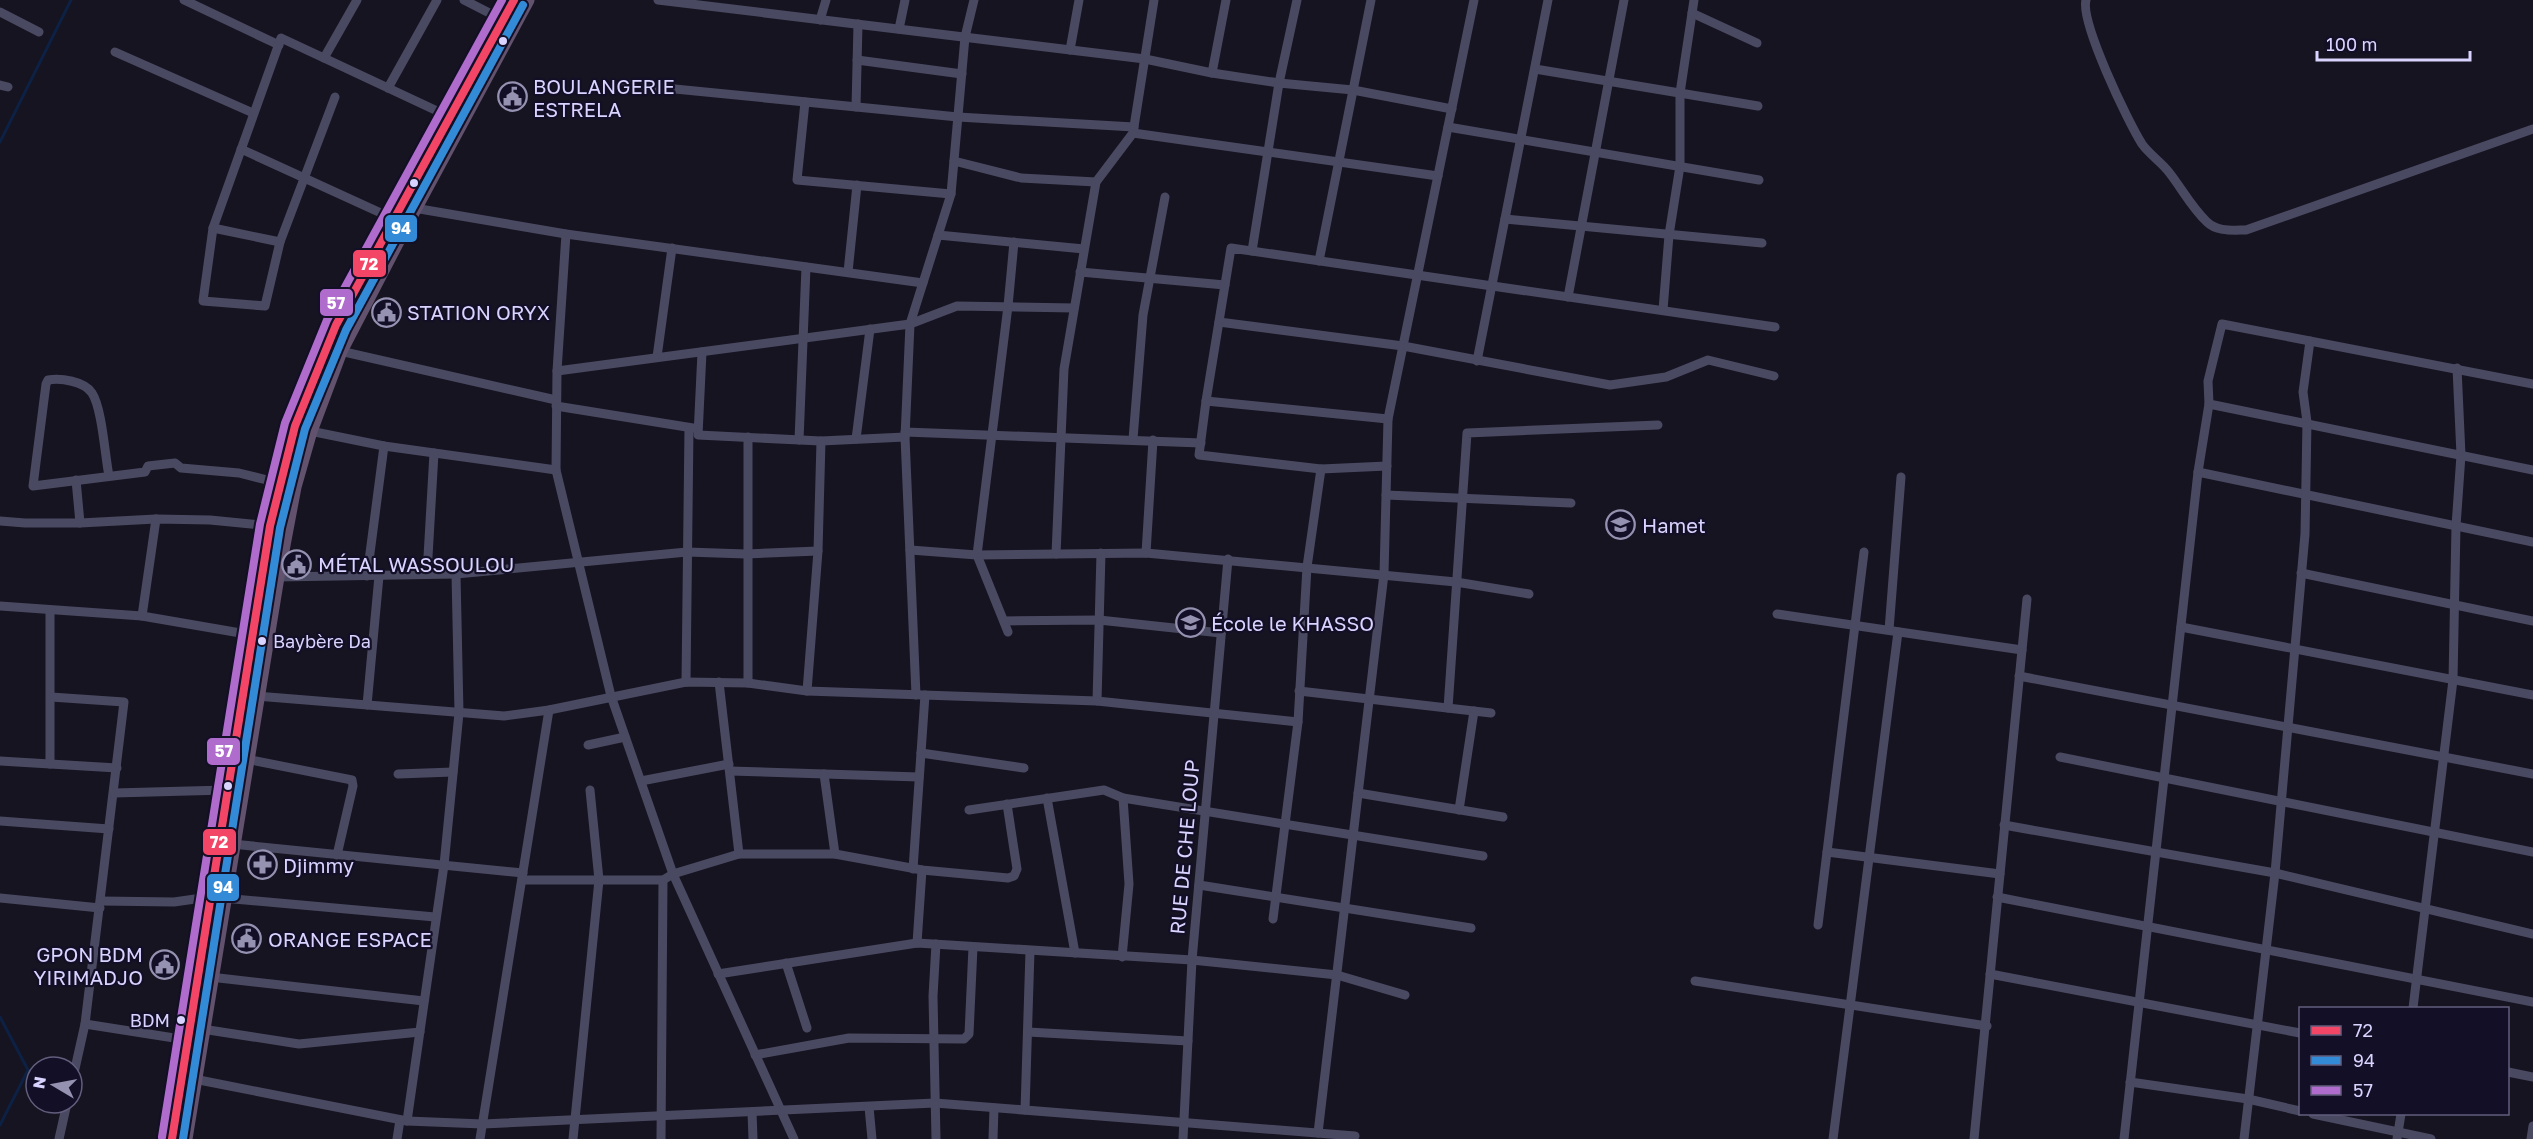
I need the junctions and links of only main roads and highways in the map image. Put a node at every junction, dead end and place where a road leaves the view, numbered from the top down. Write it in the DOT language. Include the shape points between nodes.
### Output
graph roads {
  1 [pos="514,0"];
  2 [pos="527,0"];
  3 [pos="508,23"];
  4 [pos="216,898"];
  5 [pos="172,1139"];
  6 [pos="185,1139"];
  1 -- 3 [label="highway"];
  2 -- 3 [label="highway"];
  3 -- 4 [label="highway" via="340,351 310,431 294,487 277,577 232,844"];
  3 -- 4 [label="highway" via="450,117 336,325 296,426 270,526 226,790"];
  4 -- 5 [label="highway" via="187,1040"];
  4 -- 6 [label="highway" via="210,977"];
}
